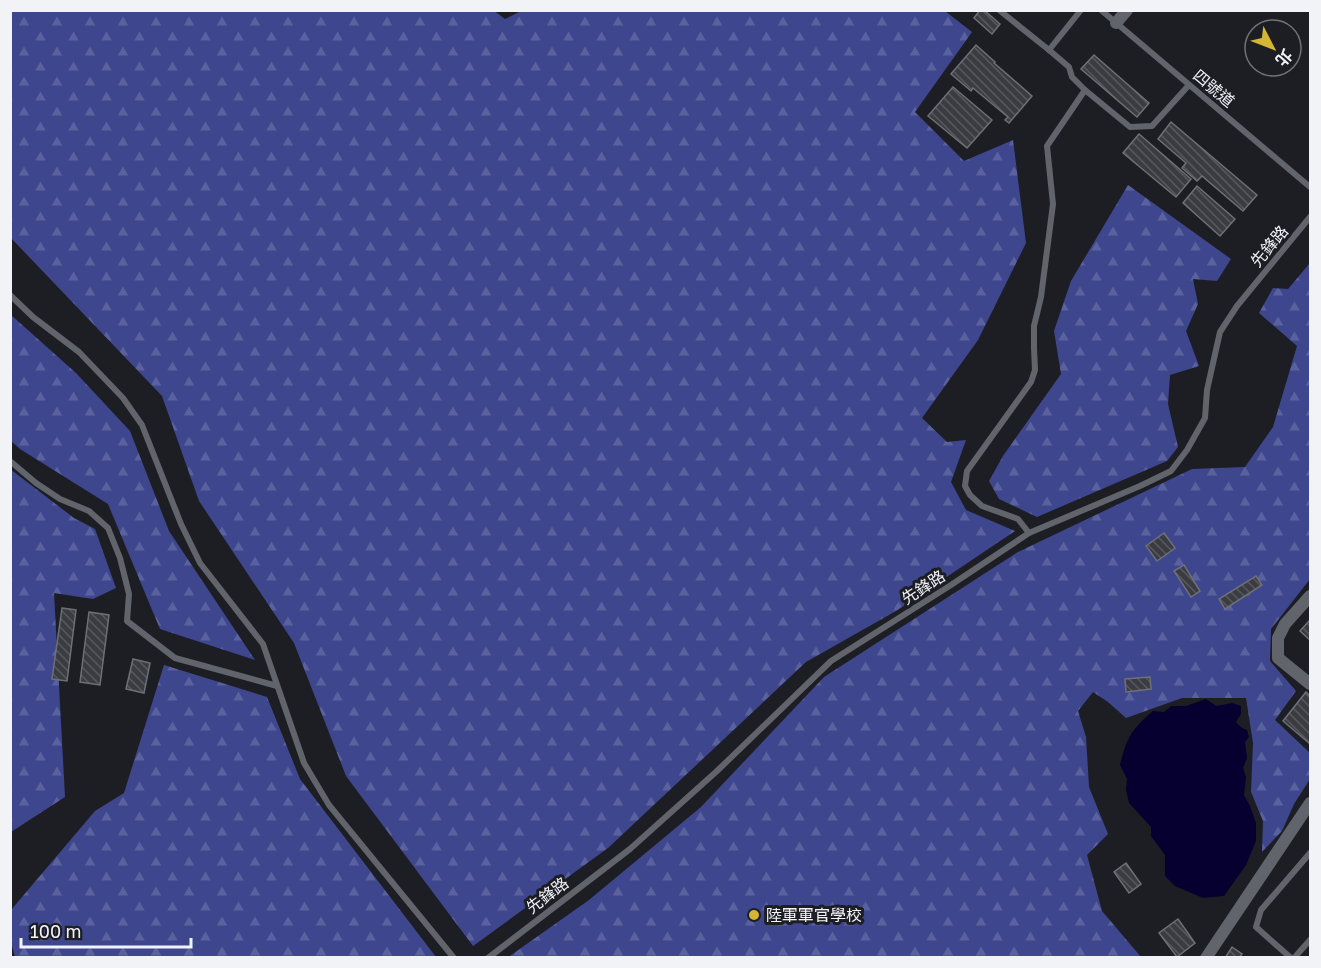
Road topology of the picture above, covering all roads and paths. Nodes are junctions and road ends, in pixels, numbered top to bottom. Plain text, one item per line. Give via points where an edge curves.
1 (999, 10) edge
2 (1081, 10) edge
3 (1101, 10) edge
4 (1126, 10) edge
5 (1116, 23) junction
6 (1048, 50) junction
7 (1189, 85) junction
8 (1085, 90) junction
9 (1311, 187) edge
10 (1311, 217) edge
11 (10, 294) edge
12 (10, 460) edge
13 (1029, 533) junction
14 (1311, 596) edge
15 (1311, 684) edge
16 (277, 686) junction
17 (1311, 804) edge
18 (1311, 853) edge
19 (1311, 940) edge
20 (454, 957) edge
21 (488, 957) edge
22 (1206, 957) edge
23 (1293, 957) edge

1 - 6 lane
2 - 6 lane
3 - 5 lane, 四號道
4 - 5 street
5 - 7 lane, 四號道
6 - 8 lane via 1069,67 1072,77
7 - 8 lane via 1152,126 1130,127
7 - 9 lane, 四號道
8 - 13 lane via 1047,146 1053,204 1034,326 1035,370 1031,382 967,471 964,486 982,506 1018,519
10 - 13 lane, 先鋒路 via 1220,332 1205,418 1171,471
11 - 16 lane via 79,352 123,398 142,425 200,563 263,644
12 - 16 lane via 36,483 89,511 108,528 129,594 127,621 175,657
13 - 21 lane, 先鋒路 via 831,661 630,849
14 - 15 street via 1285,624 1278,638 1278,658
16 - 20 lane via 304,763 329,805
17 - 22 street
18 - 23 lane via 1261,910 1256,927
19 - 23 lane

